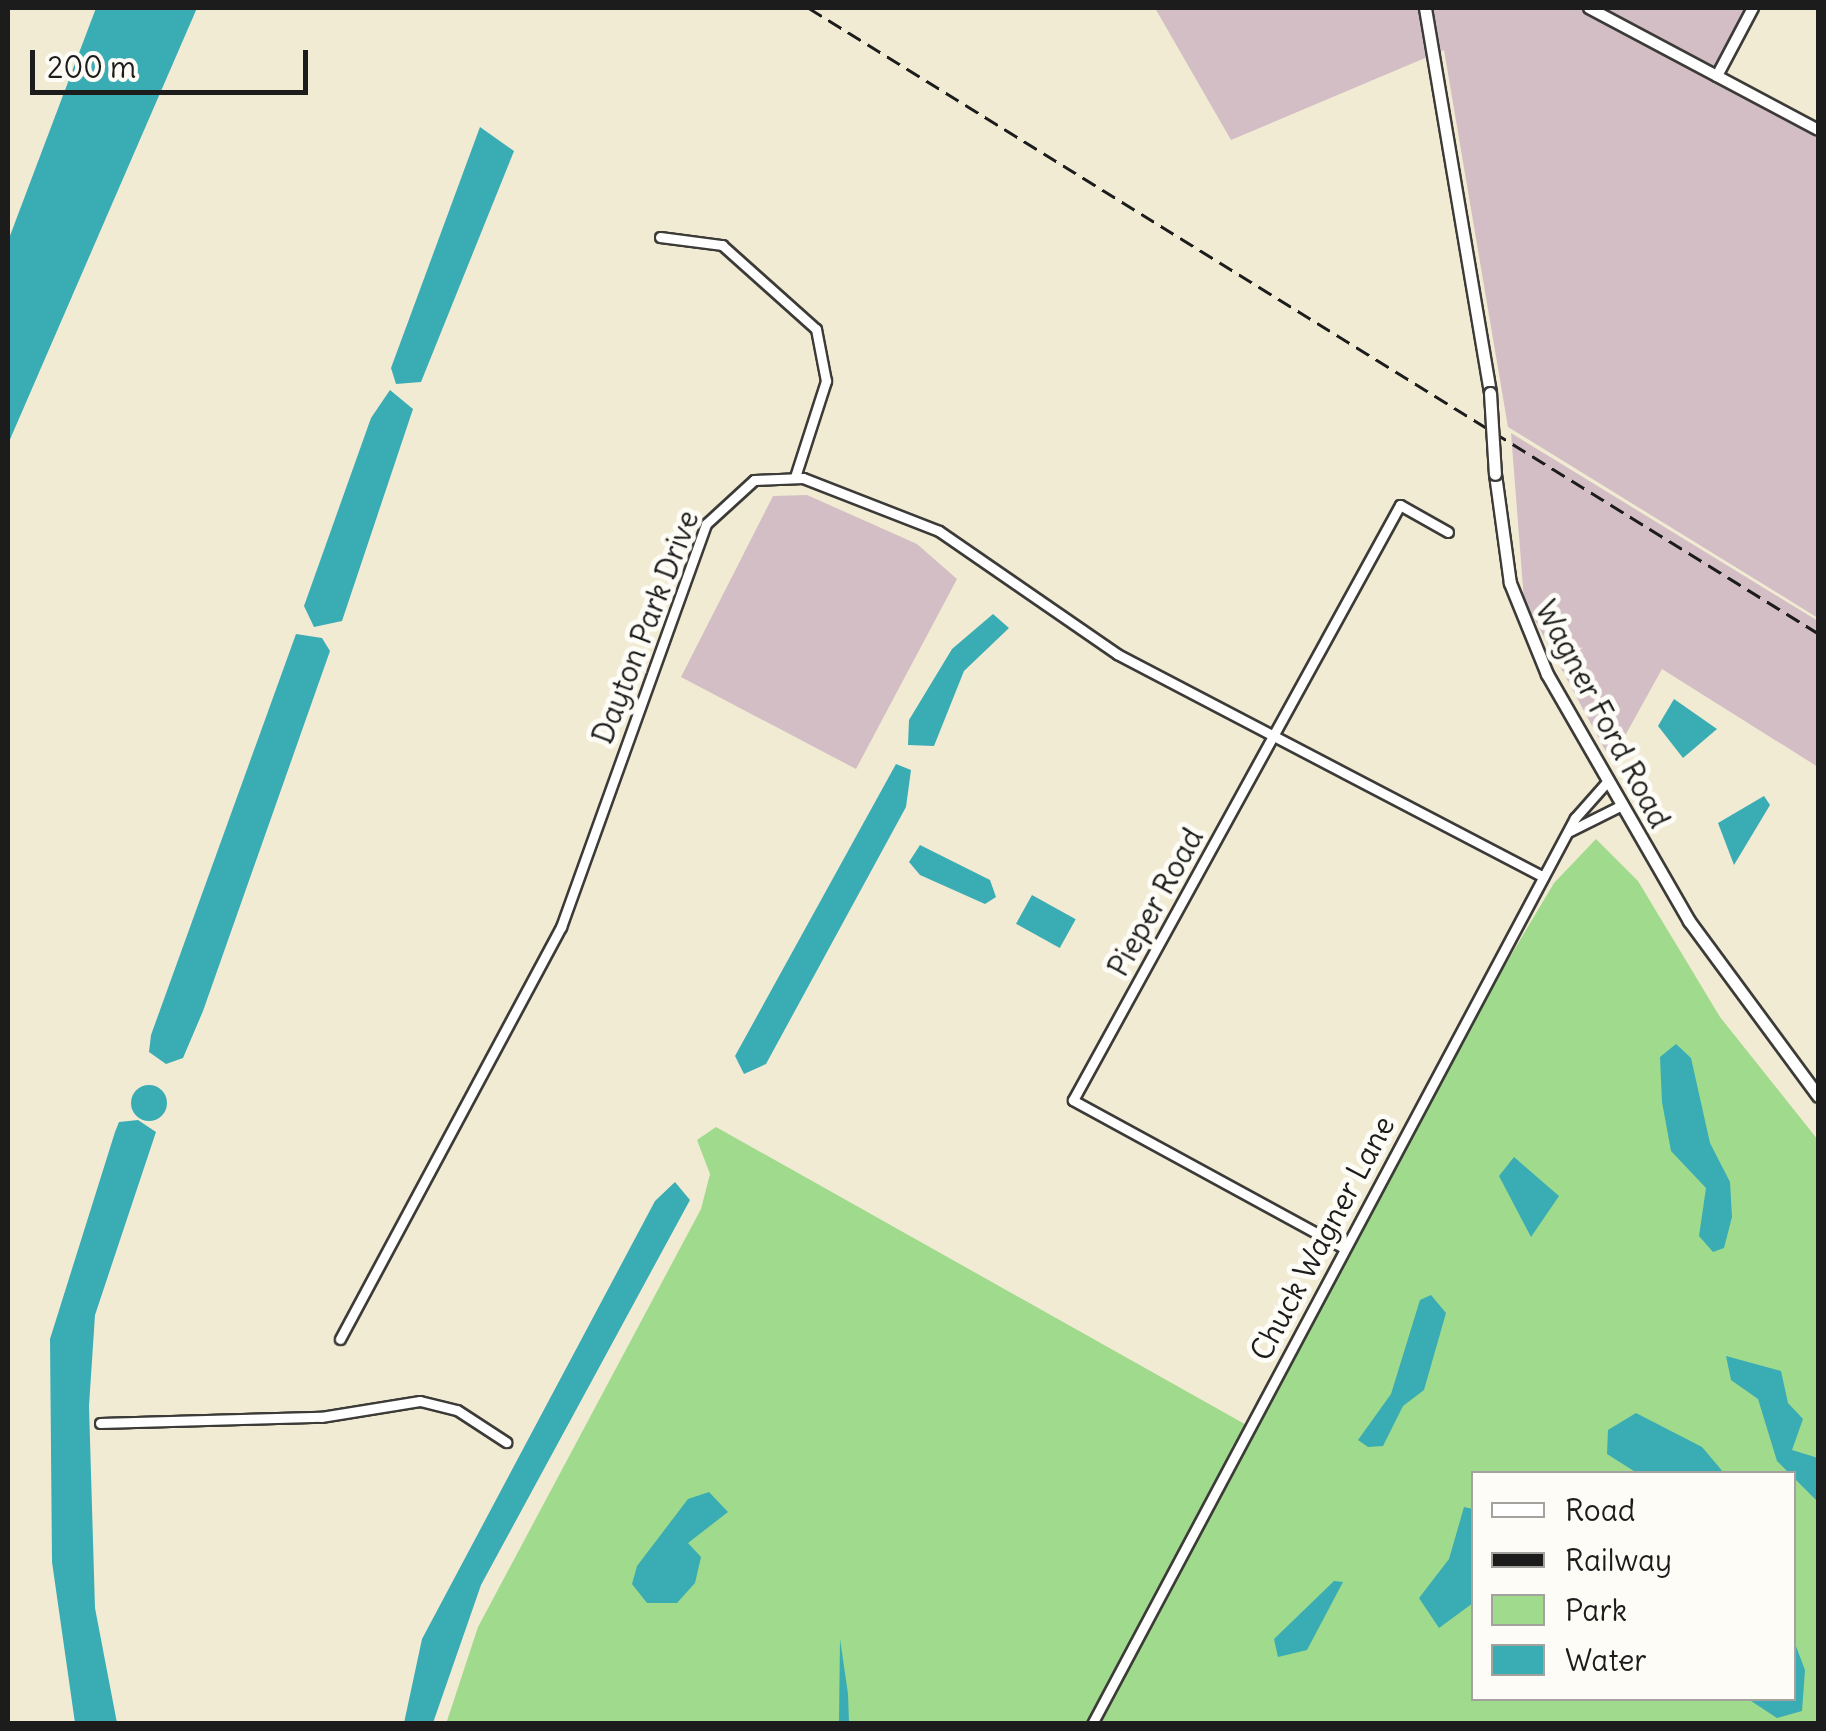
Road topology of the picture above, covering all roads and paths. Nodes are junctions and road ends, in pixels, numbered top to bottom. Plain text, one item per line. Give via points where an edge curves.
1 (1426, 8) edge
2 (1589, 8) edge
3 (1753, 8) edge
4 (1716, 76) junction
5 (1818, 130) edge
6 (660, 238) dead end
7 (795, 476) junction
8 (1448, 532) dead end
9 (1272, 738) junction
10 (1606, 783) junction
11 (1620, 806) junction
12 (1570, 831) junction
13 (1543, 878) junction
14 (1818, 1096) edge
15 (1344, 1248) junction
16 (340, 1339) dead end
17 (100, 1423) dead end
18 (506, 1442) dead end
19 (1092, 1724) edge

1 - 10 main road, Wagner Ford Road, bridge via 1519,613
2 - 4 street
3 - 4 street
4 - 5 street
6 - 7 street via 722,244 816,329 826,381
7 - 9 street via 939,530 1118,654
7 - 16 street, Dayton Park Drive via 754,480 711,515 561,927
8 - 9 street, Pieper Road via 1400,505
9 - 13 street
9 - 15 street, Pieper Road via 1074,1100
10 - 11 main road, Wagner Ford Road
10 - 12 street, Chuck Wagner Lane
11 - 12 street
11 - 14 main road, Wagner Ford Road via 1689,921
12 - 13 street, Chuck Wagner Lane
13 - 15 street, Chuck Wagner Lane
15 - 19 street, Chuck Wagner Lane
17 - 18 street via 321,1417 420,1401 456,1410

